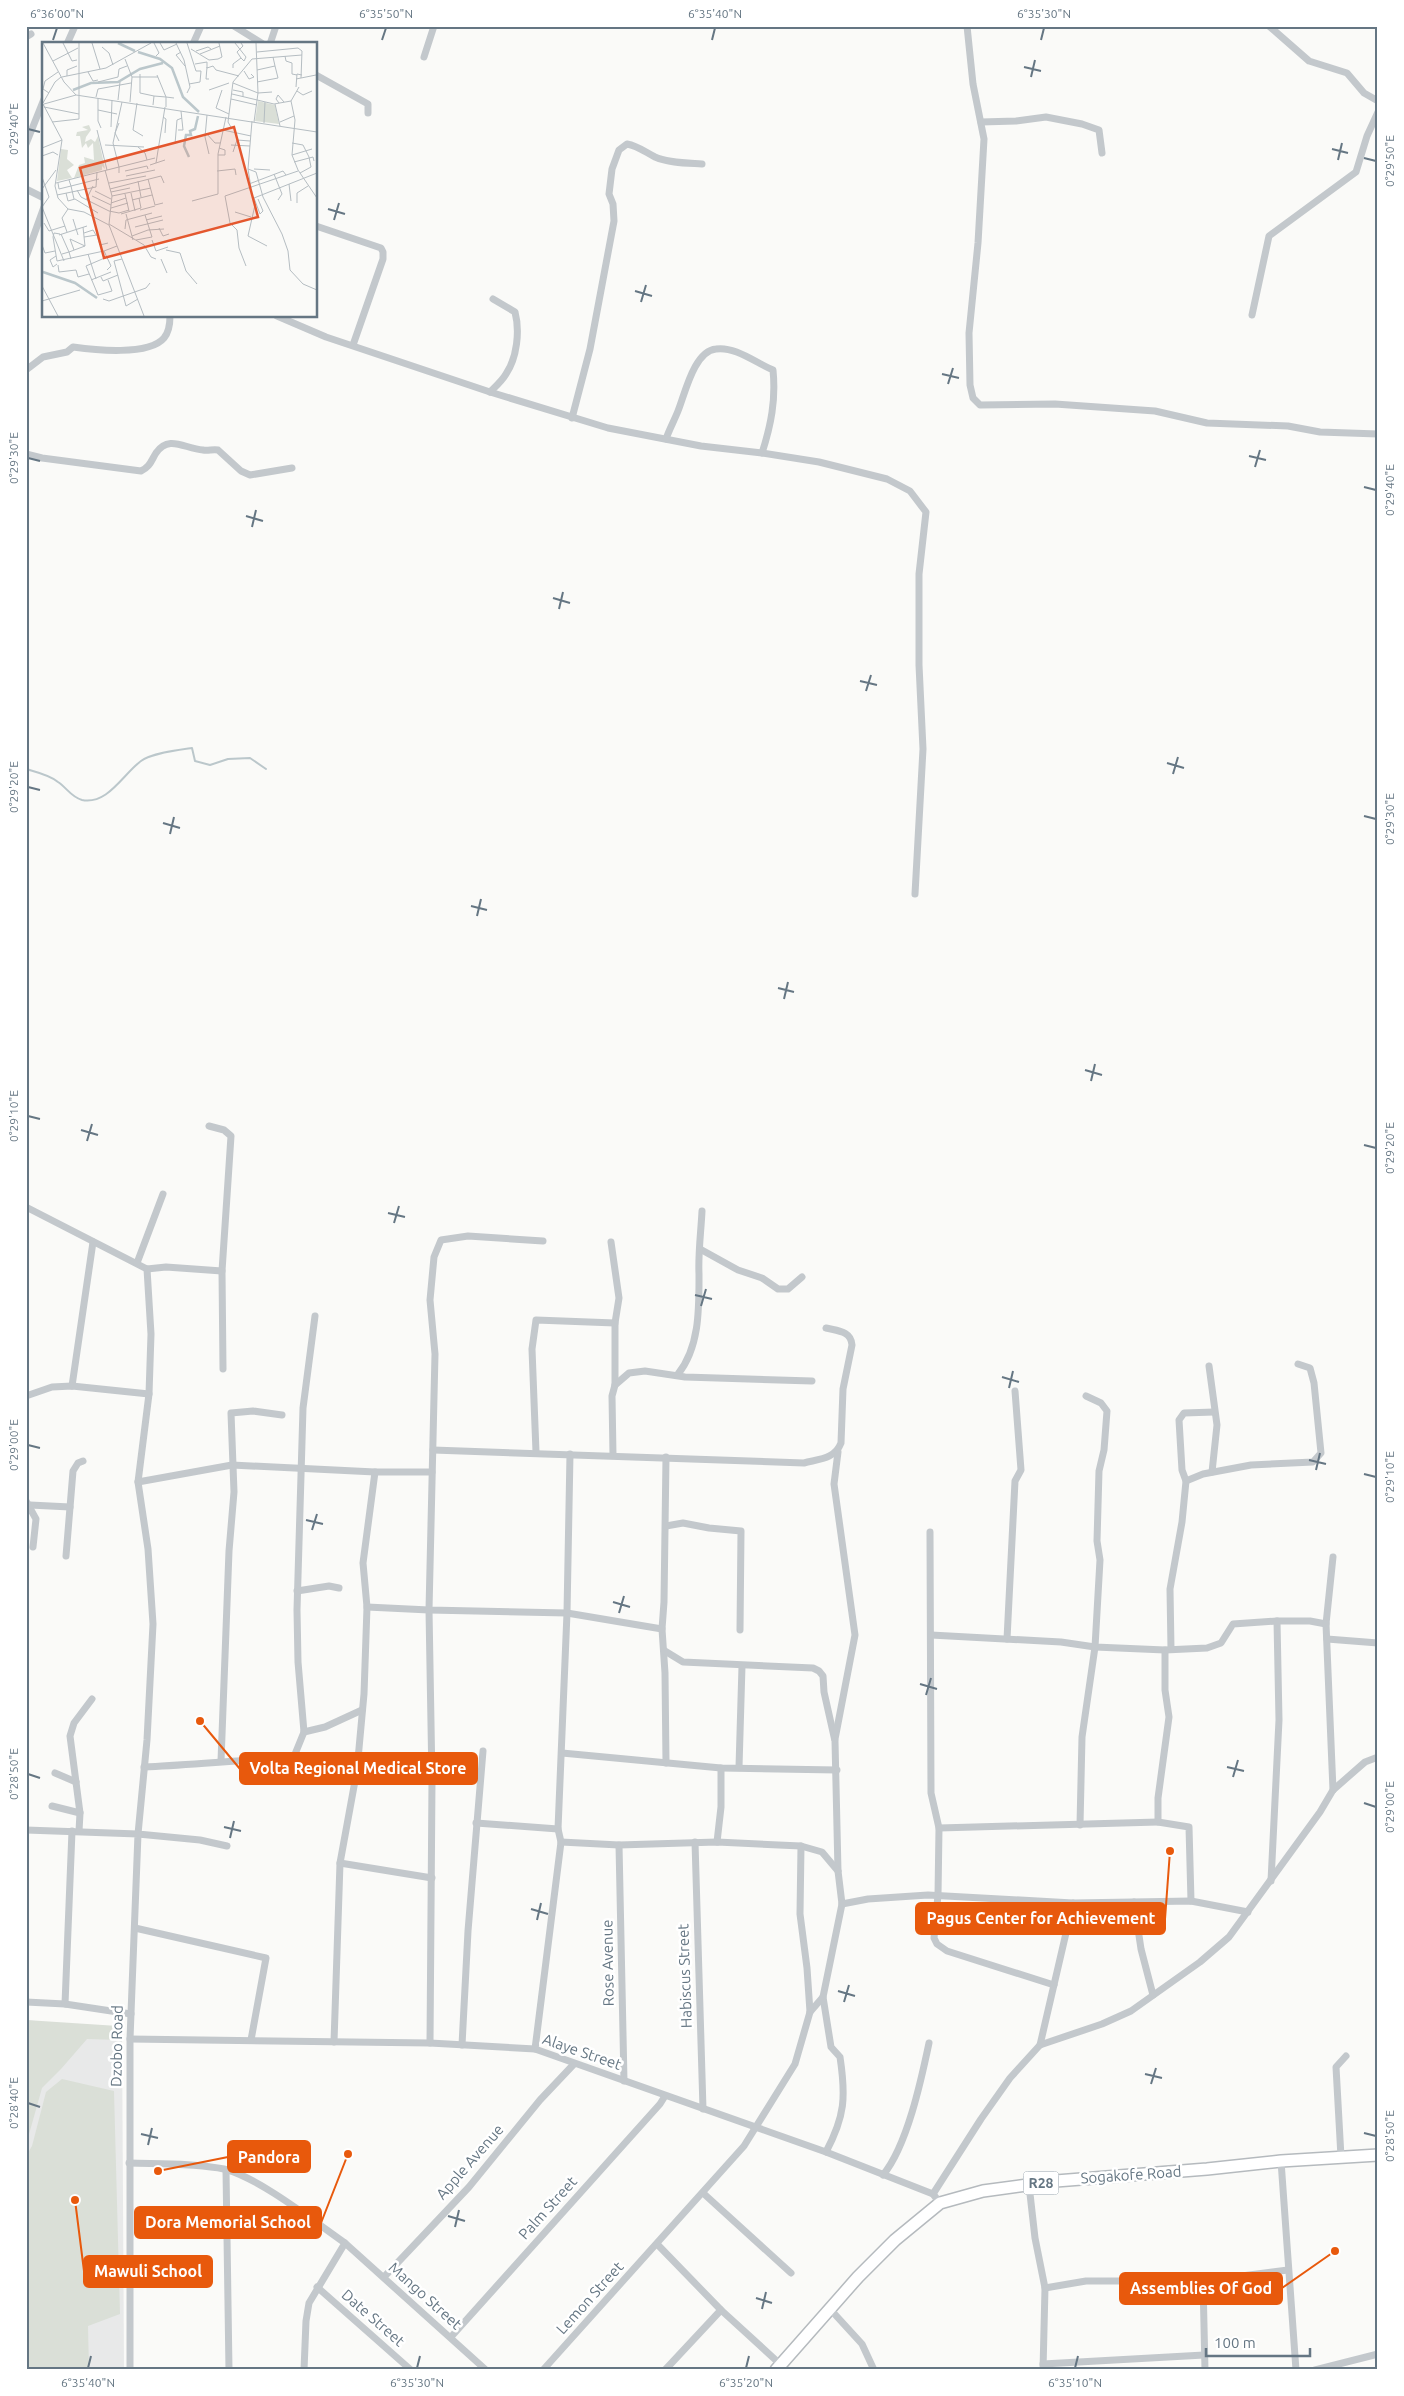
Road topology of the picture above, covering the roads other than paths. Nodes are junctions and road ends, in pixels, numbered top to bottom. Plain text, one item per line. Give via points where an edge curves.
1 (75, 26) edge
2 (201, 26) edge
3 (234, 26) edge
4 (276, 26) edge
5 (434, 26) edge
6 (967, 26) edge
7 (1269, 26) edge
8 (68, 42) edge
9 (194, 42) edge
10 (260, 42) edge
11 (271, 42) edge
12 (424, 57) dead end
13 (318, 75) edge
14 (1378, 101) edge
15 (42, 104) edge
16 (1378, 112) edge
17 (368, 113) dead end
18 (981, 122) junction
19 (26, 144) edge
20 (1102, 153) dead end
21 (702, 164) dead end
22 (26, 189) edge
23 (42, 197) edge
24 (42, 213) edge
25 (318, 227) edge
26 (26, 257) edge
27 (493, 299) dead end
28 (1252, 314) dead end
29 (170, 318) edge
30 (283, 318) edge
31 (352, 346) junction
32 (26, 370) edge
33 (490, 392) junction
34 (572, 418) junction
35 (1378, 434) edge
36 (666, 439) junction
37 (762, 453) junction
38 (26, 454) edge
39 (292, 468) dead end
40 (916, 894) dead end
41 (209, 1126) dead end
42 (163, 1194) dead end
43 (26, 1207) edge
44 (702, 1211) dead end
45 (543, 1241) dead end
46 (93, 1242) junction
47 (611, 1242) dead end
48 (700, 1249) junction
49 (137, 1263) junction
50 (147, 1269) junction
51 (222, 1271) junction
52 (802, 1277) dead end
53 (315, 1316) dead end
54 (615, 1323) junction
55 (826, 1328) dead end
56 (1298, 1364) dead end
57 (1209, 1366) dead end
58 (223, 1369) dead end
59 (678, 1374) junction
60 (812, 1381) dead end
61 (615, 1385) junction
62 (72, 1386) junction
63 (1015, 1391) dead end
64 (149, 1394) junction
65 (26, 1396) edge
66 (1086, 1396) dead end
67 (1214, 1412) junction
68 (282, 1415) dead end
69 (433, 1450) junction
70 (536, 1452) junction
71 (838, 1452) junction
72 (570, 1454) junction
73 (613, 1455) junction
74 (666, 1457) junction
75 (83, 1461) dead end
76 (232, 1465) junction
77 (302, 1469) junction
78 (374, 1472) junction
79 (432, 1472) junction
80 (1212, 1472) junction
81 (138, 1482) junction
82 (1186, 1482) junction
83 (28, 1503) edge
84 (70, 1507) junction
85 (666, 1526) junction
86 (930, 1532) dead end
87 (33, 1547) dead end
88 (66, 1556) dead end
89 (1333, 1557) dead end
90 (339, 1588) dead end
91 (297, 1591) junction
92 (366, 1606) junction
93 (429, 1610) junction
94 (567, 1613) junction
95 (1277, 1621) junction
96 (1326, 1624) junction
97 (662, 1629) junction
98 (740, 1630) dead end
99 (931, 1634) junction
100 (1007, 1639) junction
101 (1327, 1639) junction
102 (1378, 1643) edge
103 (1095, 1647) junction
104 (1168, 1649) junction
105 (665, 1652) junction
106 (742, 1666) junction
107 (92, 1699) dead end
108 (362, 1710) junction
109 (304, 1732) junction
110 (835, 1742) junction
111 (483, 1751) dead end
112 (562, 1754) junction
113 (358, 1757) junction
114 (1378, 1757) edge
115 (293, 1759) junction
116 (221, 1761) junction
117 (666, 1763) junction
118 (144, 1767) junction
119 (721, 1768) junction
120 (739, 1768) junction
121 (357, 1770) junction
122 (836, 1770) junction
123 (55, 1773) dead end
124 (432, 1780) junction
125 (76, 1782) junction
126 (1333, 1790) junction
127 (52, 1806) dead end
128 (80, 1813) junction
129 (1158, 1822) junction
130 (476, 1823) junction
131 (1080, 1825) junction
132 (939, 1828) junction
133 (558, 1829) junction
134 (26, 1830) edge
135 (76, 1831) junction
136 (138, 1834) junction
137 (561, 1842) junction
138 (695, 1842) junction
139 (717, 1842) junction
140 (619, 1845) junction
141 (226, 1846) dead end
142 (801, 1846) junction
143 (340, 1863) junction
144 (838, 1871) junction
145 (432, 1878) junction
146 (1271, 1881) junction
147 (938, 1895) junction
148 (1191, 1901) junction
149 (1134, 1902) junction
150 (1073, 1903) junction
151 (842, 1904) junction
152 (1248, 1912) junction
153 (135, 1928) junction
154 (1054, 1985) junction
155 (1153, 1995) junction
156 (823, 1997) junction
157 (26, 2002) edge
158 (65, 2004) junction
159 (810, 2012) junction
160 (131, 2014) junction
161 (130, 2039) junction
162 (251, 2040) junction
163 (334, 2042) junction
164 (430, 2043) junction
165 (929, 2043) dead end
166 (462, 2045) junction
167 (1040, 2045) junction
168 (536, 2050) junction
169 (1346, 2056) dead end
170 (574, 2064) junction
171 (624, 2081) junction
172 (664, 2096) junction
173 (703, 2109) junction
174 (757, 2128) junction
175 (826, 2152) junction
176 (1378, 2155) edge
177 (1341, 2157) junction
178 (1281, 2161) junction
179 (129, 2163) junction
180 (226, 2170) junction
181 (883, 2175) junction
182 (1028, 2185) junction
183 (703, 2193) junction
184 (937, 2198) junction
185 (345, 2243) junction
186 (657, 2244) junction
187 (1288, 2270) junction
188 (791, 2273) dead end
189 (384, 2276) junction
190 (1203, 2281) junction
191 (317, 2287) junction
192 (1045, 2288) junction
193 (830, 2309) junction
194 (721, 2310) junction
195 (451, 2337) junction
196 (1378, 2354) edge
197 (1204, 2355) junction
198 (778, 2367) edge
199 (1043, 2367) edge
200 (130, 2370) edge
201 (229, 2370) edge
202 (304, 2370) edge
203 (411, 2370) edge
204 (486, 2370) edge
205 (543, 2370) edge
206 (664, 2370) edge
207 (874, 2370) edge
208 (1204, 2370) edge
209 (1296, 2370) edge
210 (1314, 2370) edge

1 - 8 street
2 - 9 street
3 - 10 street
4 - 11 street
5 - 12 street
6 - 18 street
7 - 14 street via 1309,60 1347,73 1364,93
13 - 17 street via 368,104
15 - 19 street
16 - 28 street via 1356,172 1269,236
18 - 20 street via 1046,117 1082,124 1099,130
18 - 35 street via 984,139 969,333 970,385 973,398 980,405 1055,404 1155,411 1207,424 1288,426 1320,432
21 - 34 street via 656,157 627,144 618,150 609,194 614,221 590,349
22 - 23 street
24 - 26 street
25 - 31 street via 381,248 383,252
27 - 33 street via 515,312 518,322 513,359 506,374
29 - 32 street via 160,342 117,352 74,347 67,352 43,357
30 - 31 street
31 - 33 street
33 - 34 street
34 - 36 street
36 - 37 street
36 - 37 street via 687,382 706,352 716,348 734,350 773,370 772,423
37 - 40 street via 820,462 887,479 910,491 926,512 919,574 923,749
38 - 39 street via 141,471 150,465 163,445 176,443 218,450 250,475
41 - 51 street via 224,1130 231,1136
42 - 49 street
43 - 46 street
44 - 48 street
45 - 69 street via 468,1236 441,1240 434,1257 430,1300 435,1354
46 - 49 street
46 - 62 street
47 - 54 street via 619,1298
48 - 52 street via 778,1289 788,1289
48 - 59 street via 698,1324 686,1364
49 - 50 street
50 - 51 street
50 - 64 street, Dzobo Road via 151,1334
51 - 58 street
53 - 77 street via 303,1408
54 - 61 street
54 - 70 street via 536,1320 532,1350
55 - 71 street via 847,1333 851,1338 843,1388 842,1443
56 - 80 street via 1310,1368 1314,1383 1320,1453 1314,1462 1251,1465
57 - 67 street
59 - 60 street via 685,1377
59 - 61 street via 629,1373
61 - 73 street via 612,1396
62 - 64 street
62 - 65 street via 52,1387
63 - 100 street via 1021,1470 1015,1481
64 - 81 street, Dzobo Road
66 - 103 street via 1101,1403 1107,1411 1099,1471 1097,1541 1100,1560
67 - 80 street
67 - 82 street via 1184,1413 1179,1420 1182,1470
68 - 76 street via 230,1413
69 - 70 street
69 - 79 street
70 - 72 street
71 - 74 street via 804,1463
71 - 110 street via 834,1484 855,1635
72 - 73 street
72 - 94 street
73 - 74 street
74 - 85 street
75 - 84 street via 74,1468
76 - 77 street
76 - 81 street
76 - 116 street
77 - 78 street
77 - 91 street
78 - 79 street
78 - 92 street via 363,1563
79 - 93 street
80 - 82 street
81 - 118 street, Dzobo Road via 148,1549 153,1624
82 - 104 street via 1170,1589
83 - 84 street
83 - 87 street via 36,1519
84 - 88 street
85 - 97 street
85 - 98 street via 683,1522 741,1531
86 - 99 street
89 - 96 street
90 - 91 street via 329,1586
91 - 109 street via 298,1662
92 - 93 street
92 - 108 street
93 - 94 street
93 - 124 street
94 - 97 street
94 - 112 street
95 - 96 street
95 - 104 street via 1233,1624 1221,1643 1206,1648
95 - 146 street via 1279,1720
96 - 101 street
97 - 105 street
99 - 100 street
99 - 132 street via 931,1793
100 - 103 street
101 - 102 street
101 - 126 street
103 - 104 street
103 - 131 street via 1082,1737
104 - 129 street via 1166,1690 1169,1718 1158,1798
105 - 106 street via 683,1662
105 - 117 street
106 - 110 street via 797,1667 819,1671 823,1676
106 - 120 street
107 - 125 street via 74,1723 70,1736
108 - 109 street
108 - 113 street
109 - 115 street
110 - 122 street
111 - 130 street
112 - 117 street
112 - 133 street
113 - 115 street via 331,1763
113 - 121 street
114 - 126 street via 1365,1762
115 - 116 street
116 - 118 street
117 - 119 street
118 - 136 street, Dzobo Road
119 - 120 street
119 - 139 street
120 - 122 street
121 - 124 street
121 - 143 street
122 - 144 street
123 - 125 street
124 - 145 street
125 - 128 street
126 - 146 street
127 - 128 street
128 - 135 street
129 - 131 street
129 - 148 street via 1189,1827
130 - 133 street
130 - 166 street
131 - 132 street
132 - 147 street
133 - 137 street
134 - 135 street
135 - 136 street
135 - 158 street
136 - 141 street
136 - 153 street, Dzobo Road
137 - 140 street
137 - 168 street
138 - 139 street
138 - 140 street
138 - 173 street, Habiscus Street
139 - 142 street
140 - 171 street, Rose Avenue
142 - 144 street via 822,1852
142 - 159 street via 800,1914
143 - 145 street
143 - 163 street
144 - 151 street
145 - 164 street
146 - 152 street
147 - 150 street
147 - 151 street via 868,1899
147 - 154 street via 934,1938 937,1944 947,1951
148 - 149 street
148 - 152 street
149 - 150 street
149 - 155 street via 1141,1949
150 - 154 street
151 - 156 street
152 - 155 street via 1229,1938
153 - 160 street, Dzobo Road
153 - 162 street via 266,1958
154 - 167 street
155 - 167 street via 1131,2011 1102,2024
156 - 159 street
156 - 175 street via 829,2040 840,2057 844,2108 839,2127
157 - 158 street
158 - 160 street
159 - 174 street, Lemon Street via 795,2064
160 - 161 street, Dzobo Road
161 - 162 street, Alaye Street
161 - 179 street, Dzobo Road
162 - 163 street, Alaye Street
163 - 164 street, Alaye Street
164 - 166 street, Alaye Street
165 - 181 street via 899,2152
166 - 168 street, Alaye Street
167 - 184 street via 990,2105
168 - 170 street, Alaye Street
169 - 177 street via 1336,2067
170 - 171 street, Alaye Street
170 - 189 street, Apple Avenue via 469,2186
171 - 172 street, Alaye Street
172 - 173 street, Alaye Street
172 - 195 street, Palm Street
173 - 174 street, Alaye Street
174 - 175 street, Alaye Street
174 - 183 street, Lemon Street
175 - 181 street, Alaye Street
176 - 177 main road, Sogakofe Road / R28
177 - 178 main road, Sogakofe Road / R28
178 - 182 main road, Sogakofe Road / R28
178 - 187 street
179 - 180 street, Mango Street
179 - 200 street, Dzobo Road
180 - 185 street, Mango Street via 257,2184
180 - 201 street
181 - 184 street, Alaye Street
182 - 184 main road, Sogakofe Road / R28
182 - 192 street
183 - 186 street, Lemon Street
183 - 188 street
184 - 193 main road, Sogakofe Road / R28
185 - 189 street, Mango Street
185 - 191 street
186 - 194 street
186 - 205 street, Lemon Street
187 - 190 street
187 - 209 street
189 - 195 street, Mango Street
190 - 192 street via 1094,2280
190 - 197 street
191 - 202 street via 309,2303 306,2321
191 - 203 street, Date Street
192 - 199 street
193 - 198 main road, Sogakofe Road / R28
193 - 207 street via 862,2344
194 - 198 street
194 - 206 street
195 - 204 street, Mango Street
196 - 210 street
197 - 199 street
197 - 208 street

